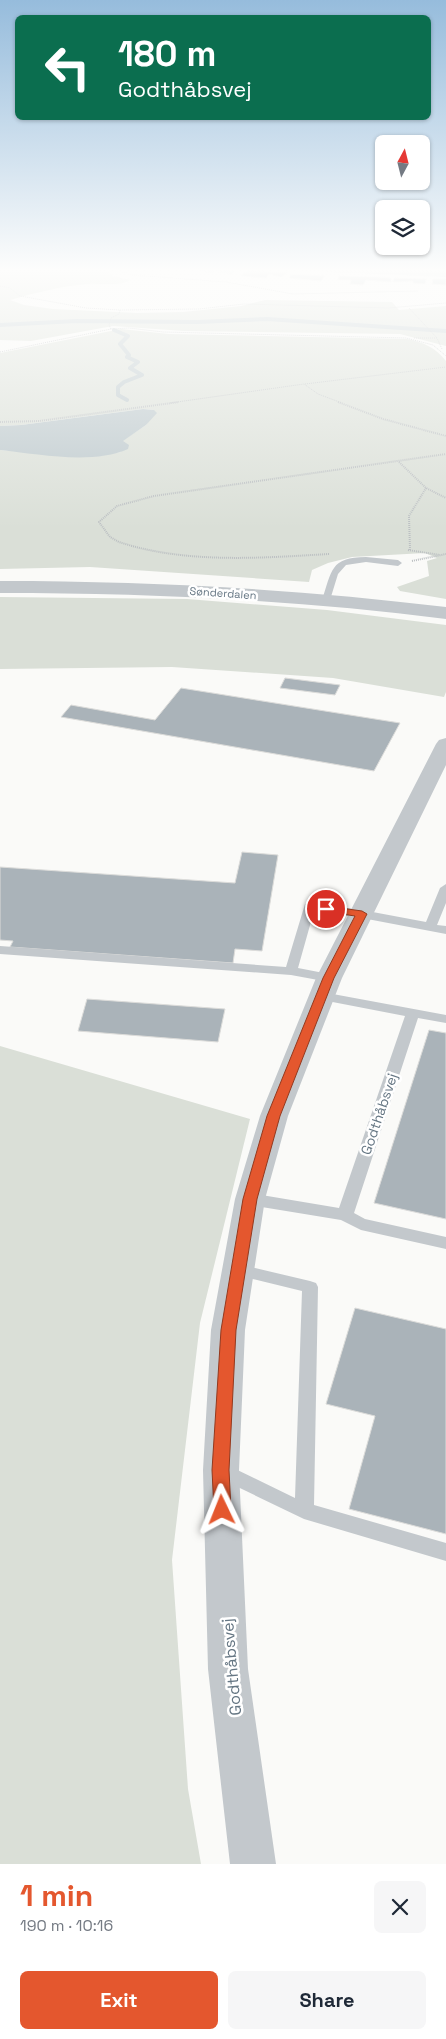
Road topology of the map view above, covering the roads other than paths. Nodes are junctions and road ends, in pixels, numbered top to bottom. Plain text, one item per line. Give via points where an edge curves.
1 (398, 563) road end
2 (0, 587) edge
3 (326, 600) junction
4 (446, 613) edge
5 (446, 744) edge
6 (446, 888) edge
7 (362, 914) junction
8 (430, 928) junction
9 (446, 930) edge
10 (0, 950) edge
11 (291, 971) junction
12 (325, 987) junction
13 (413, 1013) junction
14 (446, 1019) edge
15 (250, 1199) junction
16 (344, 1215) junction
17 (446, 1242) edge
18 (238, 1270) junction
19 (221, 1470) junction
20 (304, 1511) junction
21 (446, 1552) edge
22 (253, 1864) edge

1 - 3 lane via 343,562 337,567
2 - 3 street, Sønderdalen via 182,590
3 - 4 street, Sønderdalen
5 - 7 street, Godthåbsvej
6 - 8 lane
7 - 8 lane
7 - 11 lane via 309,907
7 - 12 street, Godthåbsvej
8 - 9 lane
10 - 11 lane
11 - 12 lane
12 - 13 lane
12 - 15 street, Godthåbsvej via 274,1116
13 - 14 lane
13 - 16 lane, Godthåbsvej
15 - 16 lane
15 - 18 street, Godthåbsvej
16 - 17 lane via 361,1224
18 - 19 street, Godthåbsvej via 228,1330
18 - 20 lane via 310,1286
19 - 20 lane
19 - 22 street, Godthåbsvej via 228,1669
20 - 21 lane

